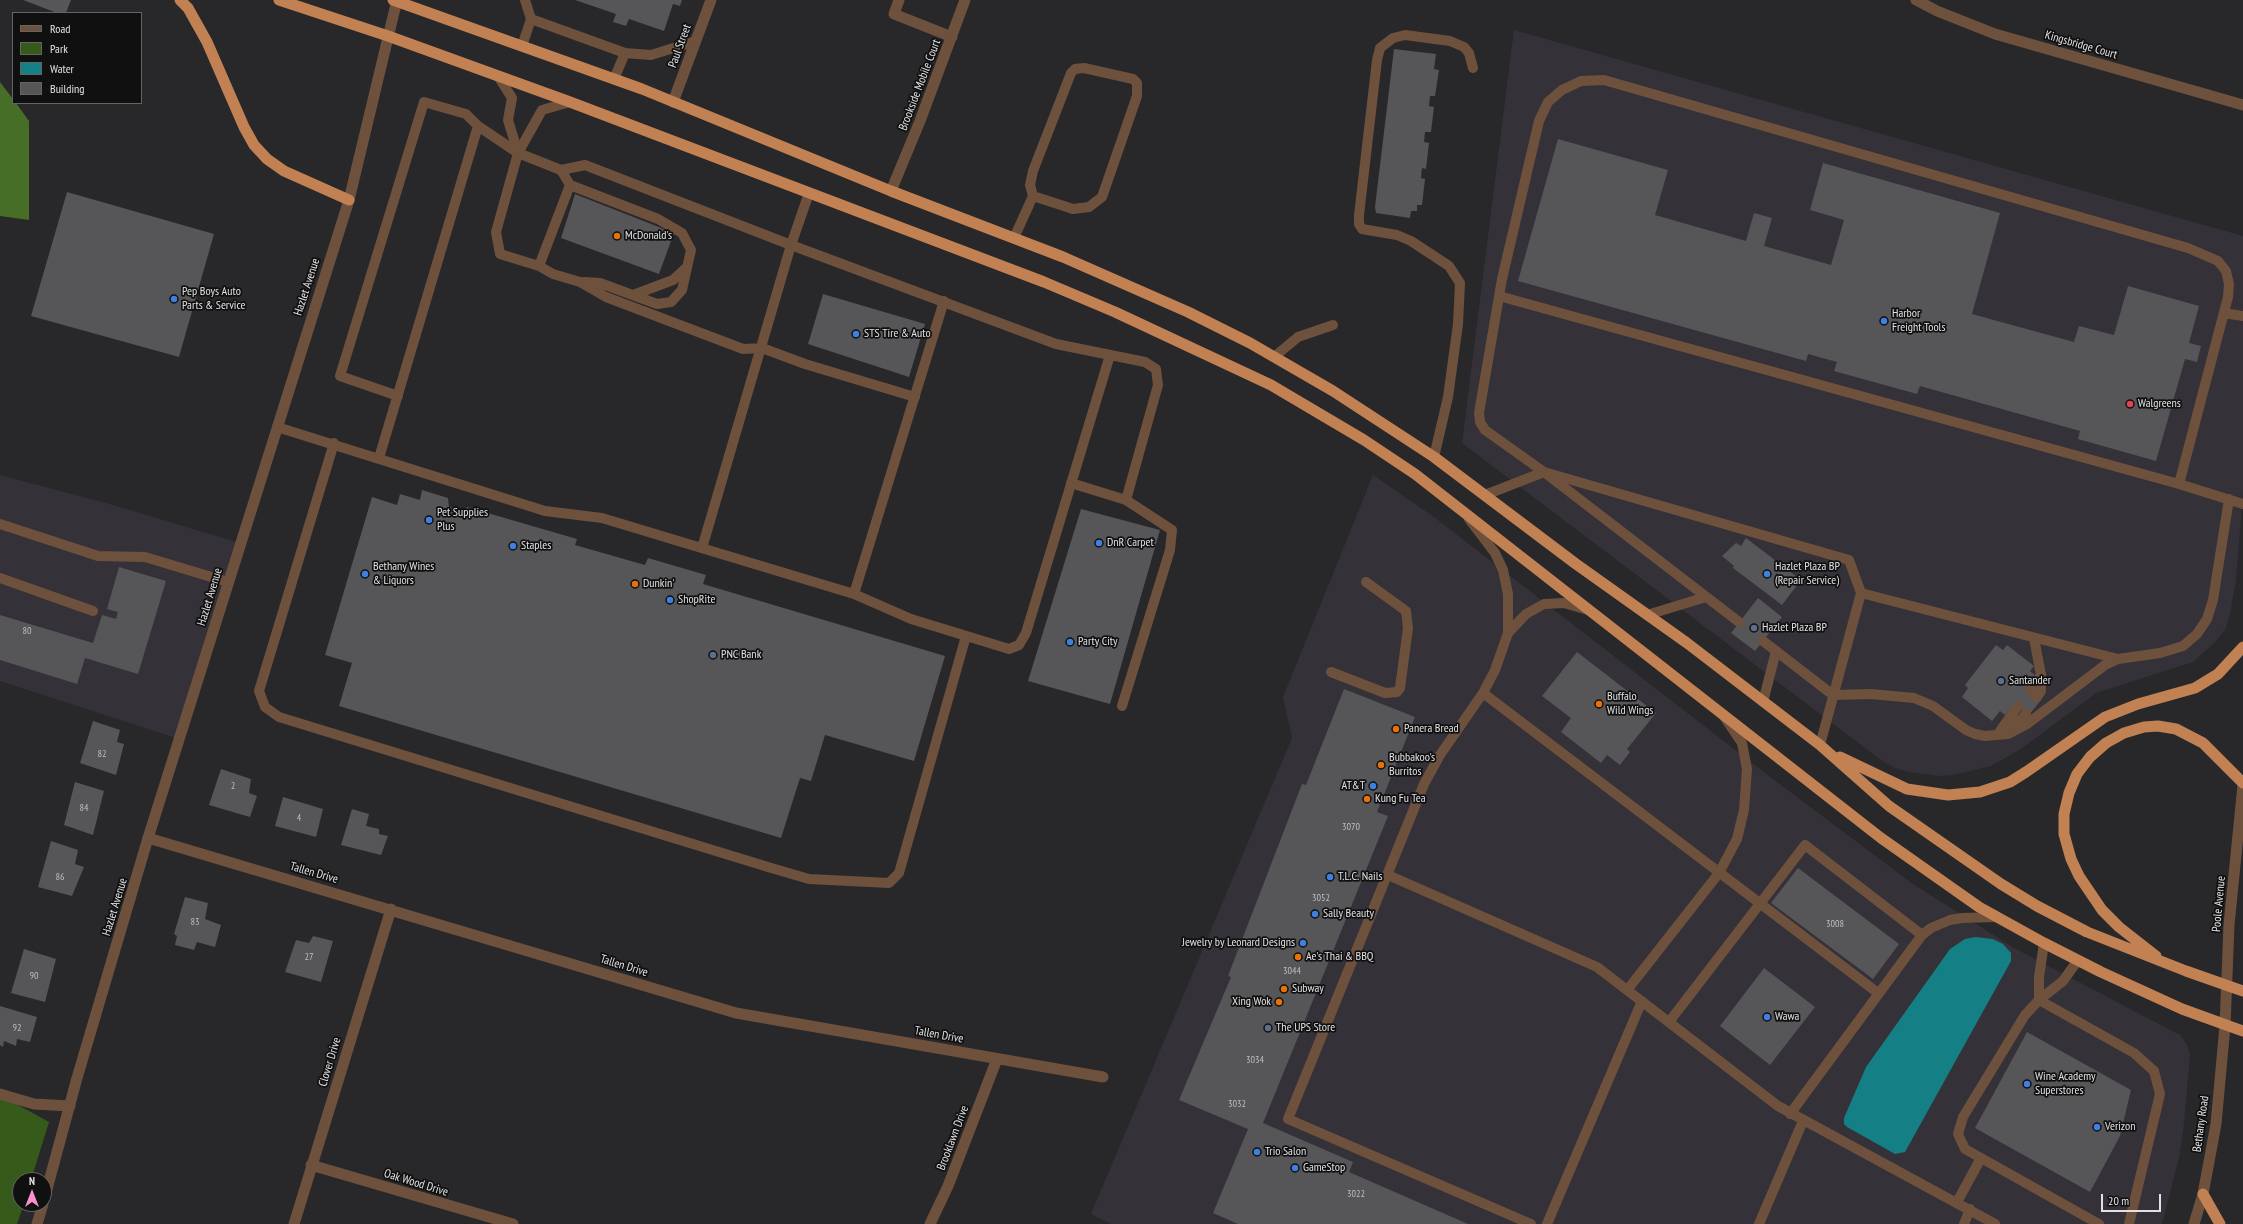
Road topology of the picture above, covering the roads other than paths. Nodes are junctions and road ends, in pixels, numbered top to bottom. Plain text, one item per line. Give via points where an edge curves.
1 (180, 0) edge
2 (279, 0) edge
3 (395, 0) edge
4 (525, 0) edge
5 (711, 0) edge
6 (899, 0) edge
7 (965, 0) edge
8 (1916, 0) edge
9 (531, 19) junction
10 (388, 36) junction
11 (952, 37) junction
12 (696, 41) junction
13 (522, 46) junction
14 (625, 53) junction
15 (1472, 68) dead end
16 (498, 76) junction
17 (614, 79) junction
18 (570, 102) junction
19 (673, 102) junction
20 (2243, 104) edge
21 (478, 126) junction
22 (518, 153) junction
23 (561, 170) junction
24 (570, 185) junction
25 (891, 191) junction
26 (809, 193) junction
27 (1033, 196) junction
28 (349, 200) junction
29 (1014, 238) junction
30 (791, 245) junction
31 (539, 266) junction
32 (686, 268) junction
33 (580, 282) junction
34 (633, 295) junction
35 (1500, 296) junction
36 (944, 301) junction
37 (2224, 313) junction
38 (2243, 316) edge
39 (1333, 325) dead end
40 (762, 348) junction
41 (1110, 355) junction
42 (1274, 357) junction
43 (398, 396) junction
44 (915, 397) junction
45 (277, 427) junction
46 (334, 443) junction
47 (1434, 457) junction
48 (379, 458) junction
49 (1544, 472) junction
50 (1071, 483) junction
51 (2179, 484) junction
52 (1485, 495) junction
53 (2229, 499) junction
54 (1126, 500) junction
55 (2243, 504) edge
56 (1463, 512) junction
57 (0, 524) edge
58 (702, 548) junction
59 (0, 578) edge
60 (228, 582) junction
61 (1366, 582) dead end
62 (1861, 593) junction
63 (854, 594) junction
64 (1706, 597) junction
65 (94, 611) dead end
66 (1591, 611) junction
67 (1647, 615) junction
68 (1739, 622) dead end
69 (1508, 633) junction
70 (966, 636) junction
71 (2034, 638) junction
72 (1763, 641) dead end
73 (2243, 647) edge
74 (1776, 651) junction
75 (2118, 659) junction
76 (1331, 672) dead end
77 (1483, 693) junction
78 (2034, 694) dead end
79 (1833, 695) junction
80 (1763, 702) junction
81 (1122, 706) dead end
82 (2022, 709) dead end
83 (1720, 712) junction
84 (1996, 733) junction
85 (1822, 747) junction
86 (2243, 784) edge
87 (2242, 796) edge
88 (148, 838) junction
89 (1720, 873) junction
90 (1388, 875) junction
91 (1760, 904) junction
92 (391, 909) junction
93 (1997, 917) junction
94 (1922, 934) junction
95 (2044, 944) junction
96 (2078, 960) junction
97 (2166, 964) junction
98 (2227, 985) junction
99 (1628, 989) junction
100 (2243, 991) edge
101 (1878, 993) junction
102 (2039, 1000) junction
103 (1642, 1001) junction
104 (1669, 1022) junction
105 (2225, 1026) junction
106 (2243, 1031) edge
107 (997, 1059) junction
108 (1103, 1077) dead end
109 (0, 1094) edge
110 (70, 1106) junction
111 (1790, 1114) junction
112 (1803, 1121) junction
113 (1981, 1158) junction
114 (311, 1166) junction
115 (52, 1172) edge
116 (2203, 1194) junction
117 (1957, 1202) junction
118 (1970, 1209) junction
119 (41, 1212) edge
120 (37, 1224) edge
121 (294, 1224) edge
122 (513, 1224) edge
123 (930, 1224) edge
124 (1530, 1224) edge
125 (1547, 1224) edge
126 (1759, 1224) edge
127 (1964, 1224) edge
128 (1995, 1224) edge
129 (2099, 1224) edge
130 (2129, 1224) edge
131 (2194, 1224) edge
132 (2220, 1224) edge

1 - 28 highway via 188,8 207,42 254,145 267,160 284,171
2 - 10 highway
3 - 10 street, Hazlet Avenue
3 - 13 highway
4 - 9 lane
5 - 12 street, Paul Street
6 - 11 street, Brookside Mobile Court via 894,14
7 - 11 street
8 - 20 street, Kingsbridge Court via 1954,19 1995,34
9 - 13 lane
9 - 14 lane
10 - 16 highway
10 - 28 street, Hazlet Avenue
11 - 25 street, Brookside Mobile Court
12 - 14 lane via 651,55
12 - 19 street, Paul Street
13 - 17 highway
14 - 17 lane
15 - 47 lane via 1469,53 1464,47 1450,41 1405,35 1393,38 1380,48 1359,215 1362,229 1397,235 1411,241 1449,266 1460,283 1458,324 1449,390
16 - 18 highway
16 - 22 lane via 512,98 508,120
17 - 19 highway
18 - 22 lane via 542,110
18 - 26 highway
19 - 25 highway
21 - 22 lane
21 - 43 lane
21 - 43 lane via 466,114 424,102 340,376
22 - 23 lane
22 - 31 lane via 496,232 500,254
23 - 24 lane
23 - 30 lane via 585,165
24 - 31 lane
24 - 32 lane via 658,219 682,233 691,250
25 - 29 highway
26 - 30 lane
26 - 56 highway via 1101,306 1271,385 1364,440
27 - 27 lane via 1073,209 1089,207 1102,197 1136,96 1137,83 1133,79 1084,68 1071,73 1033,171 1030,185
27 - 29 lane
28 - 45 street, Hazlet Avenue
29 - 42 highway via 1188,312
30 - 36 lane
30 - 40 lane
31 - 33 lane via 553,274
32 - 34 lane via 673,280
32 - 34 lane via 682,290 671,302 657,304
33 - 34 lane via 600,283
33 - 40 lane via 606,297 743,349
35 - 37 lane via 1539,121 1548,102 1562,90 1581,81 1604,80 2206,254 2218,261 2226,271 2229,284
35 - 49 lane via 1479,413 1480,422 1486,430
35 - 51 lane
36 - 41 lane via 1056,344
36 - 44 lane
37 - 38 lane
37 - 51 lane
39 - 42 lane via 1298,337
40 - 44 lane via 805,364
40 - 58 lane
41 - 50 lane
41 - 54 lane via 1145,362 1156,369 1158,385
42 - 47 highway via 1333,391
43 - 48 lane
44 - 63 lane
45 - 46 lane
45 - 60 street, Hazlet Avenue
46 - 48 lane
46 - 70 lane via 258,691 265,707 279,717 768,867 809,879 888,883 900,873
47 - 52 highway
48 - 58 lane via 545,510 602,518
49 - 52 lane
49 - 62 lane via 1849,560
49 - 64 lane
50 - 54 lane
50 - 70 lane via 1026,633 1019,645 1009,649
51 - 53 lane
52 - 67 highway
53 - 55 lane
53 - 75 lane via 2213,600 2207,619 2197,634 2183,646 2160,653
54 - 81 lane via 1172,530 1170,550
56 - 66 highway
56 - 69 lane via 1495,553 1502,570 1508,594
57 - 60 lane via 98,556 145,557
58 - 63 lane
59 - 65 lane
60 - 88 street, Hazlet Avenue
61 - 76 lane via 1406,611 1408,628 1400,688 1397,692 1385,693
62 - 71 lane
62 - 79 lane
63 - 70 lane via 911,619
64 - 67 lane
64 - 68 lane
66 - 69 lane via 1564,603 1544,604 1526,614
66 - 83 highway
67 - 80 highway
69 - 77 lane via 1495,670
71 - 75 lane
71 - 78 lane via 2041,675
72 - 74 lane
73 - 85 highway via 2218,674 2195,688 2138,704 2105,717 2010,782 1980,792 1948,795 1907,789
74 - 79 lane
74 - 80 lane
75 - 84 lane via 2105,665 2027,724 2008,734
77 - 89 lane
77 - 90 lane via 1432,769
79 - 84 lane via 1871,694 1914,698 1933,706 1966,730 1984,736
79 - 85 lane
80 - 85 highway
82 - 84 lane
83 - 89 lane via 1742,743 1748,769 1741,825 1732,851
83 - 93 highway via 1881,838
85 - 97 highway via 1889,806 2000,884 2087,932
86 - 87 street, Poole Avenue
86 - 97 highway via 2198,739 2176,729 2158,726 2124,733 2106,743 2090,757 2077,774 2064,814 2064,834 2071,859 2079,876 2108,916
87 - 98 street, Poole Avenue via 2229,925
88 - 92 street, Tallen Drive
88 - 110 street, Hazlet Avenue
89 - 91 lane
89 - 99 lane
90 - 99 lane via 1593,965
90 - 124 lane via 1288,1118
91 - 94 lane via 1805,845
91 - 101 lane
91 - 104 lane
92 - 107 street, Tallen Drive via 736,1013
92 - 114 street, Clover Drive
93 - 94 lane via 1950,920
93 - 95 highway
94 - 101 lane
95 - 96 highway
95 - 102 lane via 2039,977
96 - 102 lane via 2063,981
96 - 105 highway via 2182,1009
97 - 98 highway
98 - 100 highway
98 - 105 street, Poole Avenue
99 - 103 lane
101 - 111 lane
102 - 113 lane via 2025,1015 1963,1117 1958,1134 1965,1150
102 - 130 lane via 2134,1053 2154,1071 2160,1094
103 - 104 lane
103 - 125 lane
104 - 111 lane
105 - 106 highway
105 - 116 street, Bethany Road via 2216,1124
107 - 108 street, Tallen Drive
107 - 123 street, Brooklawn Drive via 948,1186
109 - 110 street via 34,1104
110 - 115 street, Hazlet Avenue
111 - 112 lane
112 - 117 lane
112 - 126 lane
113 - 117 lane
113 - 129 lane
114 - 121 street, Clover Drive
114 - 122 street, Oak Wood Drive
116 - 131 street, Bethany Road
116 - 132 highway
117 - 118 lane
118 - 127 lane
118 - 128 lane
119 - 120 street

